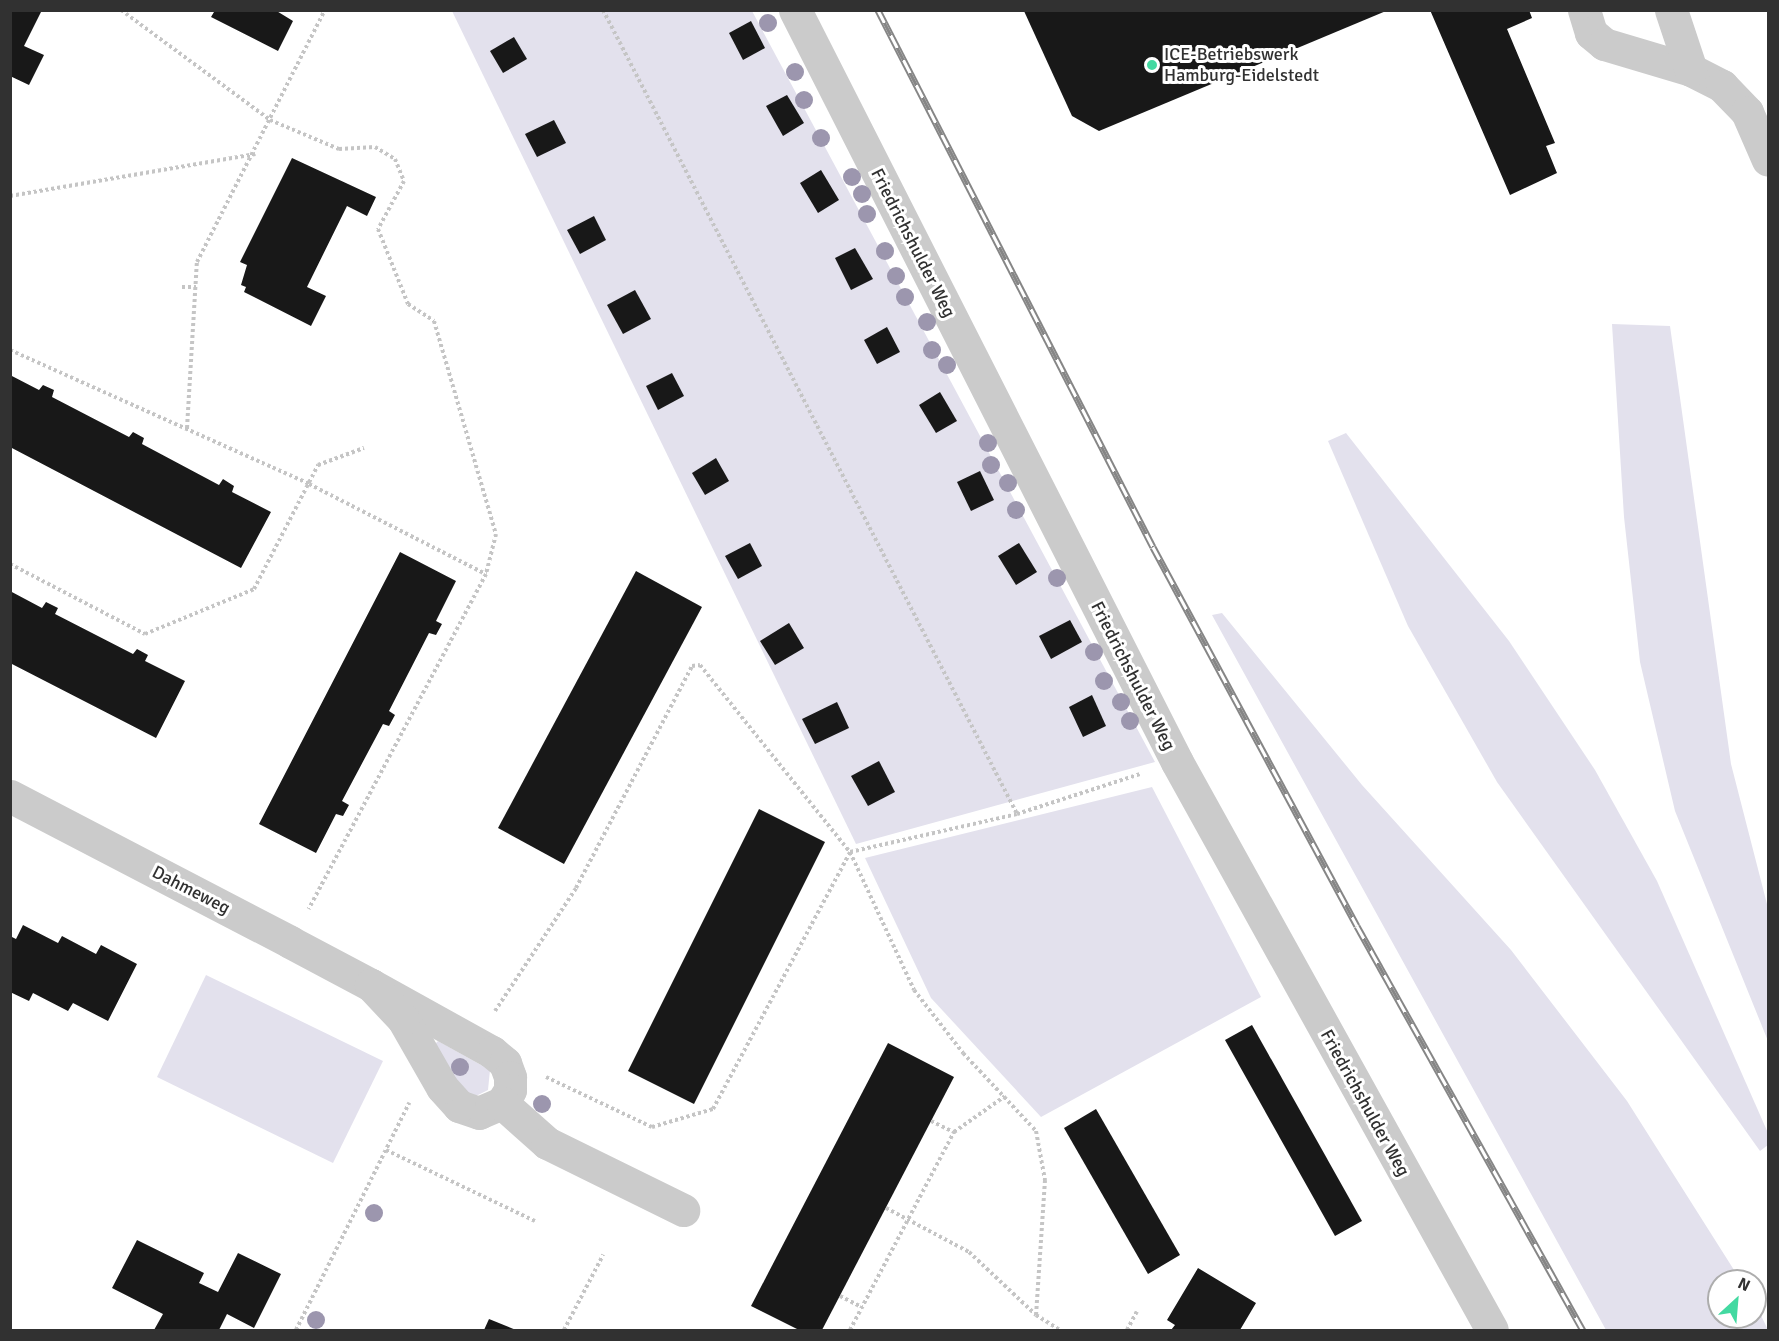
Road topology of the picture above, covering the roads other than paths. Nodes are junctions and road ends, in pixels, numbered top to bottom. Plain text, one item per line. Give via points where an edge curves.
1 (795, 10) edge
2 (1584, 10) edge
3 (1671, 10) edge
4 (1691, 70) junction
5 (1768, 160) edge
6 (10, 796) edge
7 (371, 985) junction
8 (502, 1103) junction
9 (683, 1210) dead end
10 (1492, 1330) edge

1 - 10 street, Friedrichshulder Weg via 1177,762
2 - 4 street via 1591,33 1604,44
3 - 4 street
4 - 5 street via 1722,86 1747,112
6 - 7 street, Dahmeweg
7 - 8 street, Dahmeweg via 403,1019 442,1087 459,1106 479,1113
7 - 8 street, Dahmeweg via 500,1058 511,1084
8 - 9 street via 547,1143

